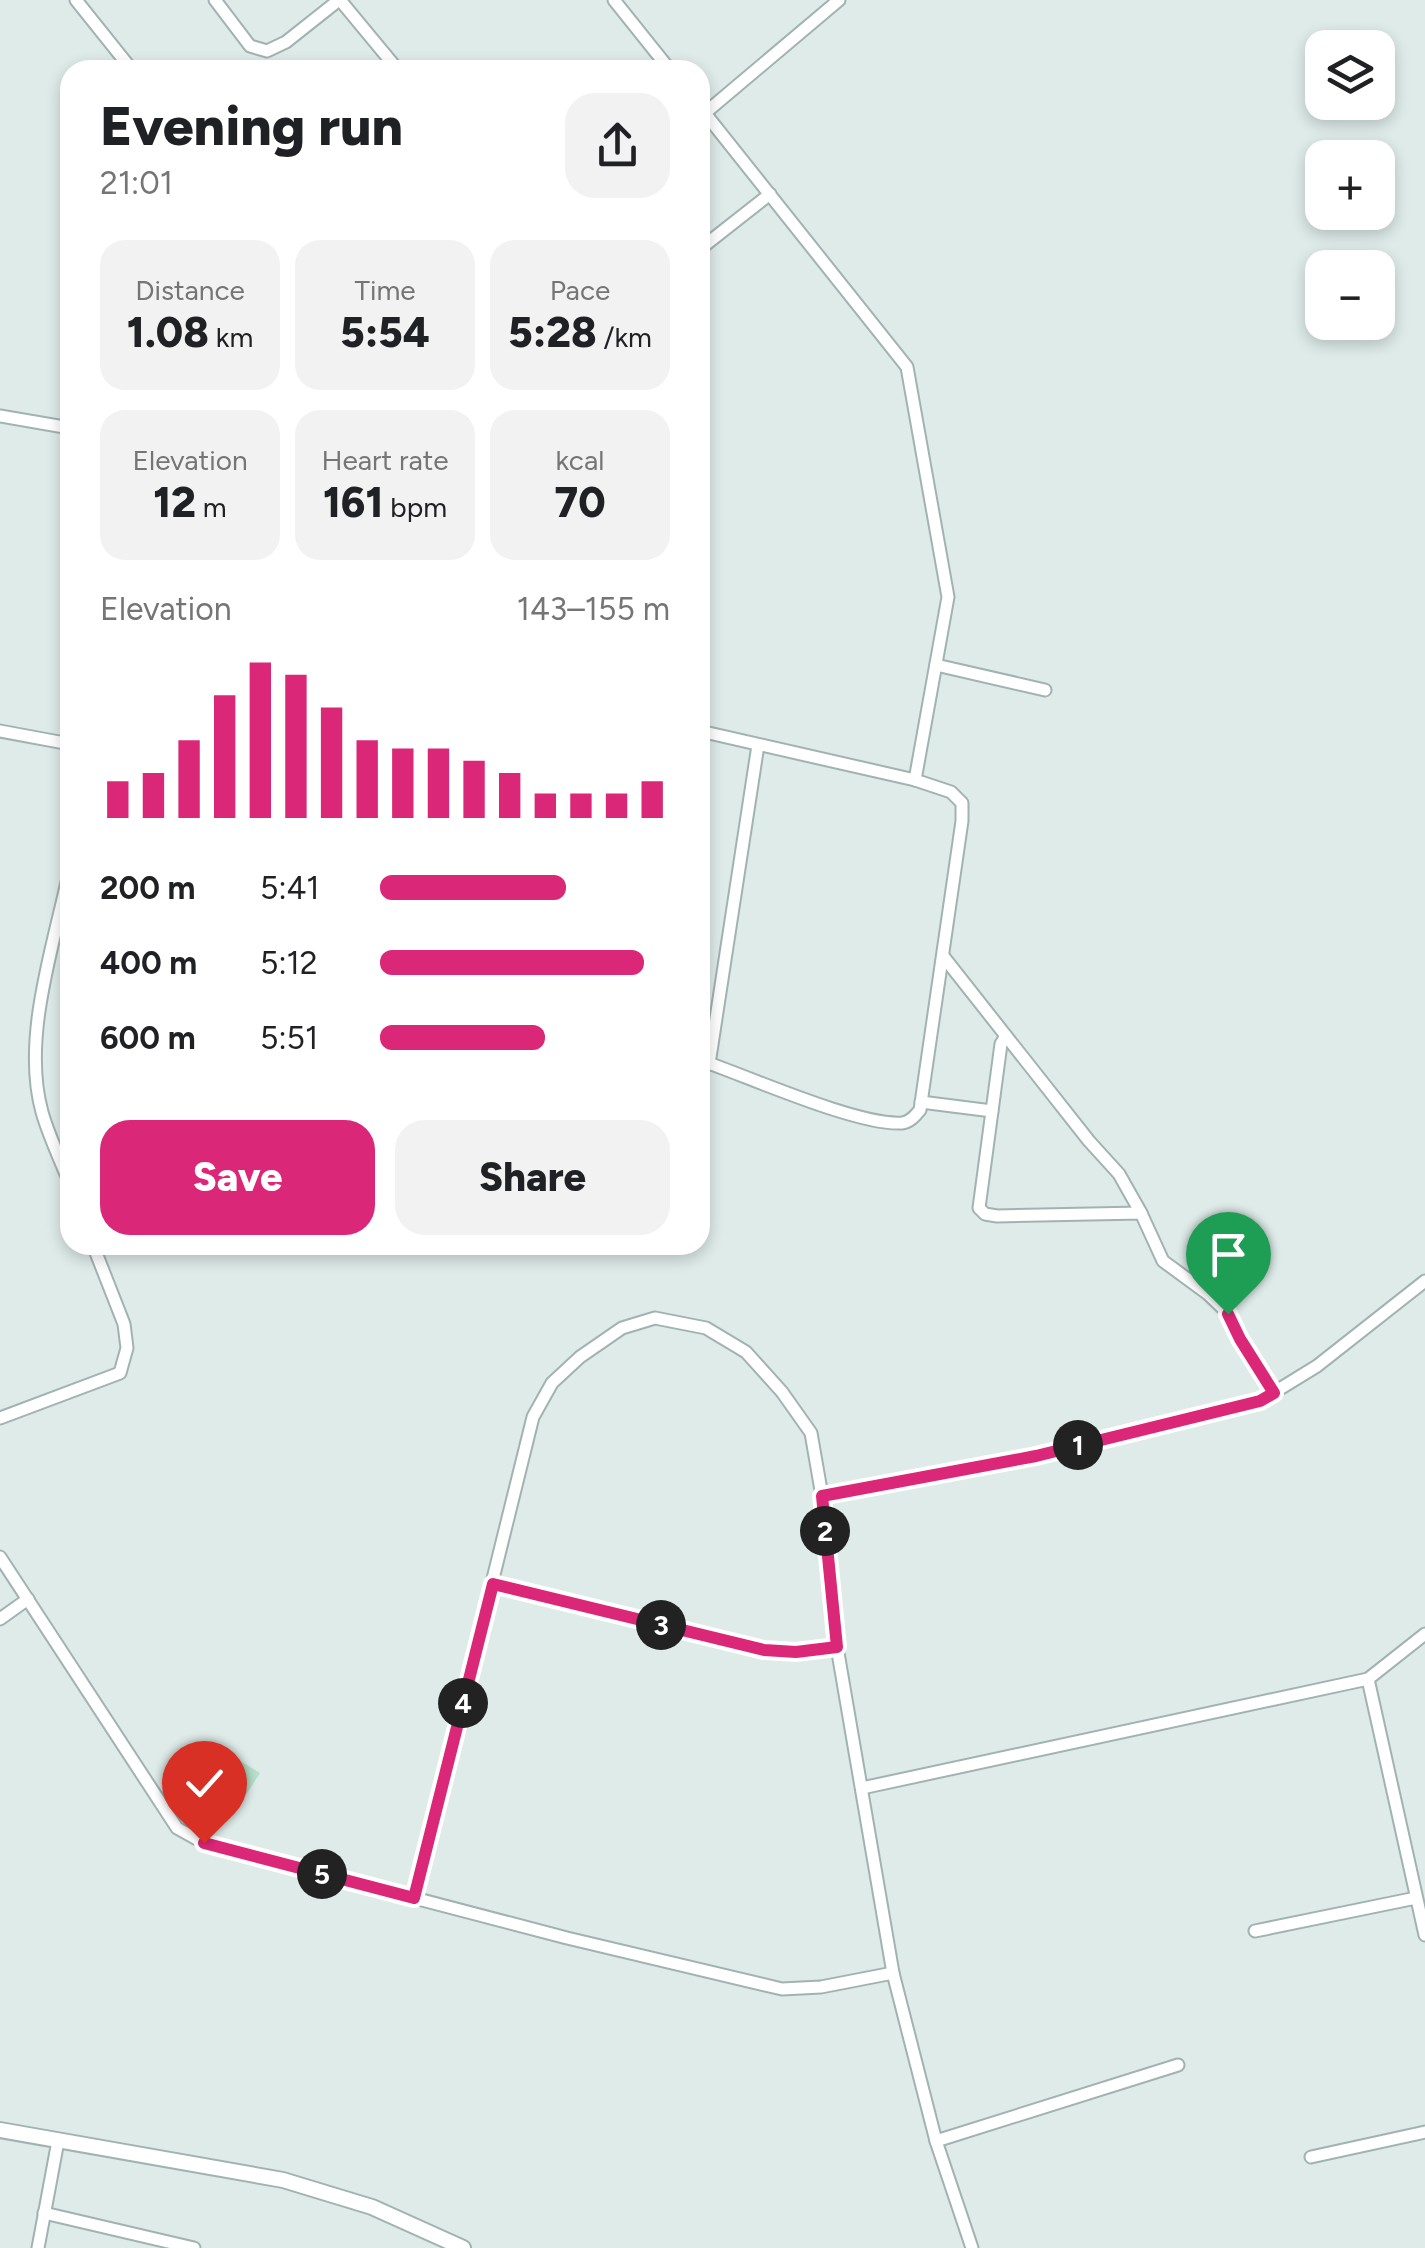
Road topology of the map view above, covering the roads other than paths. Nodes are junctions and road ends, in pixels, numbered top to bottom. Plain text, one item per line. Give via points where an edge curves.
1 (76, 0) edge
2 (215, 0) edge
3 (340, 0) edge
4 (614, 0) edge
5 (839, 0) edge
6 (124, 60) edge
7 (390, 60) edge
8 (662, 60) edge
9 (710, 104) edge
10 (710, 120) edge
11 (770, 194) junction
12 (710, 241) edge
13 (0, 416) edge
14 (60, 426) edge
15 (936, 665) junction
16 (1045, 690) dead end
17 (0, 731) edge
18 (710, 734) edge
19 (60, 742) edge
20 (758, 745) junction
21 (915, 780) junction
22 (60, 917) edge
23 (943, 956) junction
24 (710, 1032) edge
25 (1006, 1036) junction
26 (710, 1064) edge
27 (921, 1102) junction
28 (992, 1111) junction
29 (60, 1158) edge
30 (1141, 1213) junction
31 (97, 1255) edge
32 (1425, 1282) edge
33 (1274, 1393) junction
34 (0, 1418) edge
35 (822, 1496) junction
36 (0, 1556) edge
37 (493, 1584) junction
38 (28, 1599) junction
39 (0, 1618) edge
40 (1425, 1634) edge
41 (837, 1647) junction
42 (1368, 1679) junction
43 (862, 1788) junction
44 (414, 1898) junction
45 (1416, 1898) junction
46 (1255, 1931) dead end
47 (1425, 1935) edge
48 (893, 1973) junction
49 (1178, 2065) dead end
50 (0, 2130) edge
51 (1425, 2132) edge
52 (58, 2140) junction
53 (936, 2140) junction
54 (1311, 2157) dead end
55 (44, 2213) junction
56 (38, 2248) edge
57 (194, 2248) edge
58 (463, 2248) edge
59 (972, 2248) edge

1 - 6 street
2 - 3 street via 250,46 267,51
3 - 7 street
4 - 8 street
5 - 9 street
10 - 11 street
11 - 12 street
11 - 15 street via 907,367 948,597
13 - 14 street
15 - 16 street
15 - 21 street
17 - 19 street
18 - 20 street
20 - 21 street
20 - 24 street
21 - 23 street via 951,792 962,803
22 - 29 street via 35,1056 42,1110
23 - 25 street
23 - 27 street
25 - 28 street
25 - 30 street via 1119,1174
26 - 27 street via 858,1116 903,1123
27 - 28 street
28 - 30 street via 979,1196 986,1214
30 - 33 street via 1163,1261 1228,1314
31 - 34 street via 124,1324 120,1373
32 - 33 street
33 - 35 street via 1036,1456
35 - 37 street via 812,1433 746,1352 706,1328 655,1318 622,1328 552,1383 533,1417
35 - 41 street
36 - 38 street
37 - 41 street via 764,1650
37 - 44 street
38 - 39 street
38 - 44 street via 177,1828 204,1843
40 - 42 street
41 - 43 street
42 - 43 street
42 - 45 street
43 - 48 street
44 - 48 street via 782,1990
45 - 46 street
45 - 47 street
48 - 53 street
49 - 53 street
50 - 52 street
51 - 54 street
52 - 55 street
52 - 58 street via 283,2180 372,2207
53 - 59 street
55 - 56 street
55 - 57 street

